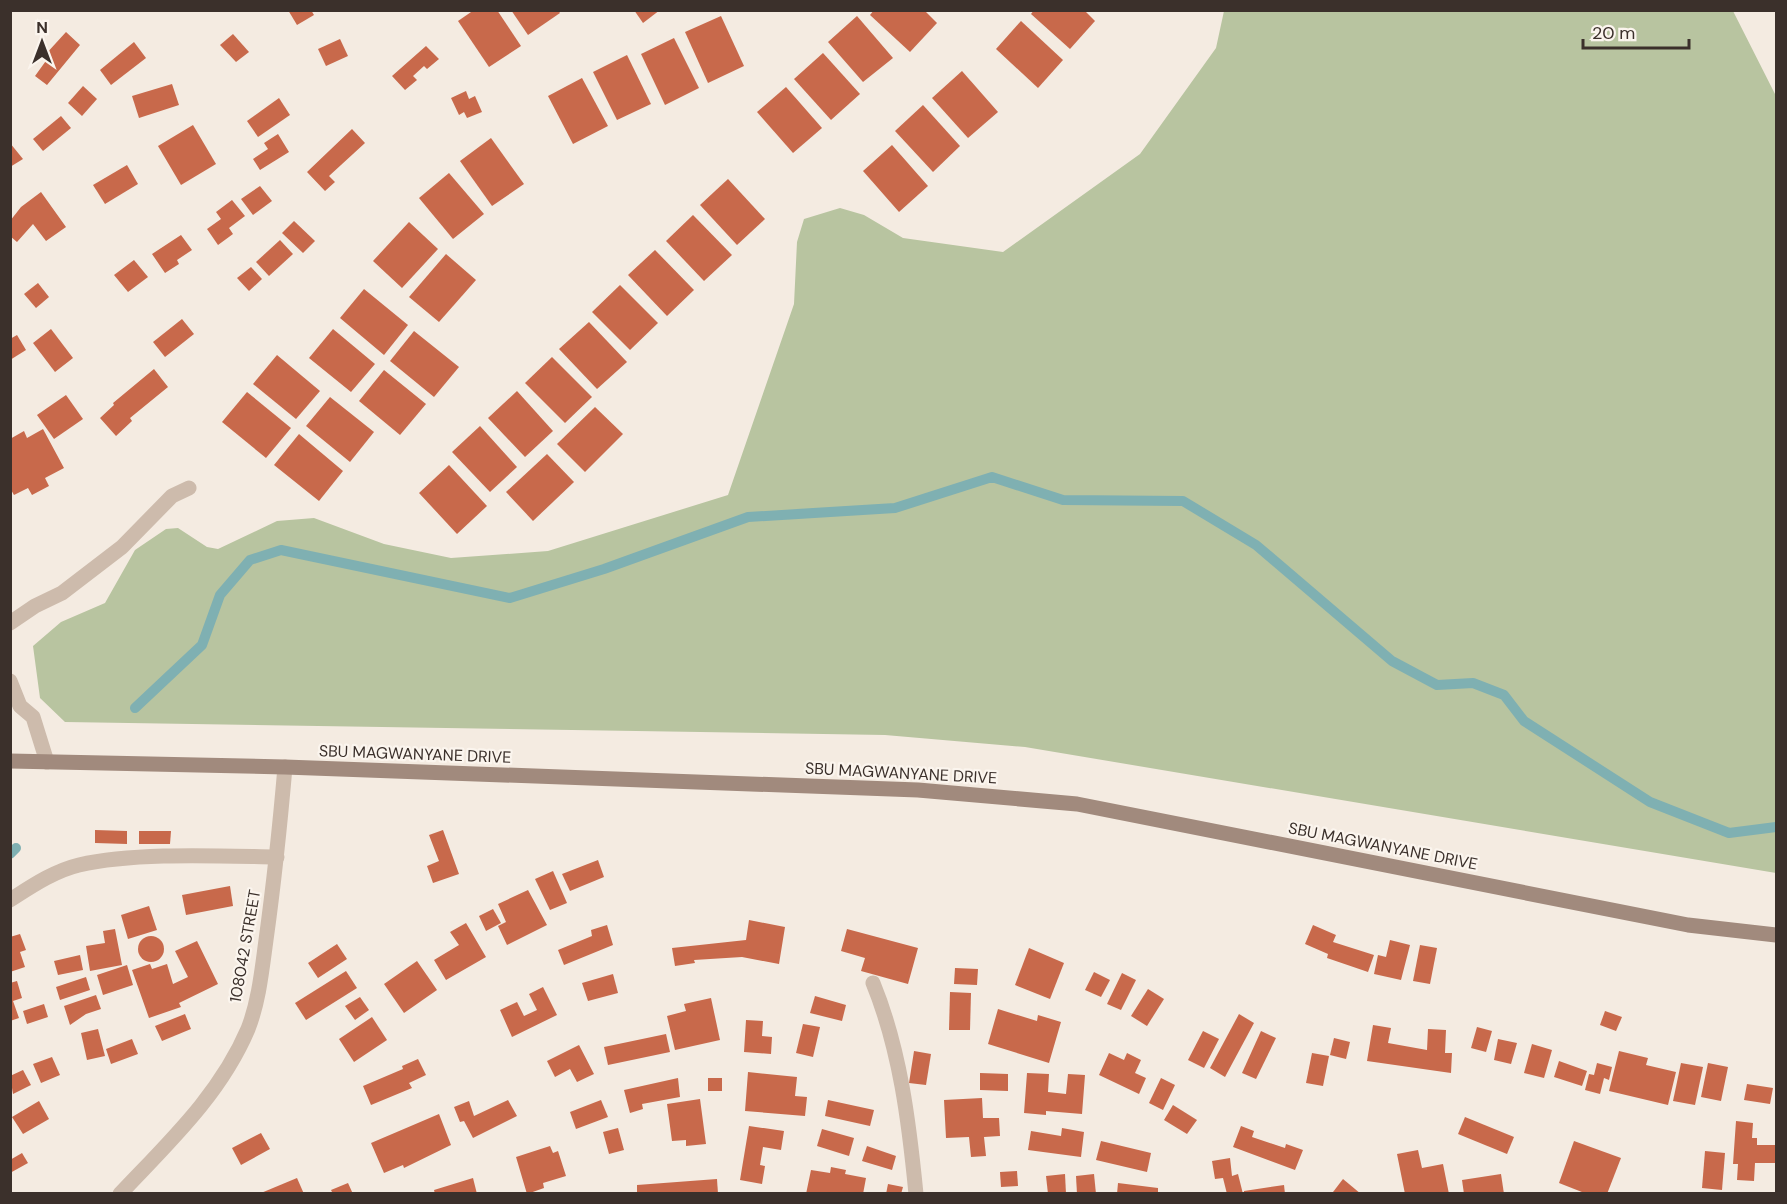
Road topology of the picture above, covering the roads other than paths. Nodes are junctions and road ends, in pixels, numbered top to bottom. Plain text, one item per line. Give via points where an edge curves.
1 (189, 488) dead end
2 (10, 623) edge
3 (10, 681) edge
4 (10, 761) edge
5 (47, 762) junction
6 (285, 767) junction
7 (277, 857) junction
8 (10, 900) edge
9 (1776, 935) edge
10 (873, 982) dead end
11 (120, 1194) edge
12 (916, 1194) edge

1 - 2 street via 172,496 122,547 62,593
3 - 5 street via 20,706 33,717
4 - 5 main road, SBU MAGWANYANE DRIVE
5 - 6 main road, SBU MAGWANYANE DRIVE
6 - 7 street, 108042 STREET
6 - 9 main road, SBU MAGWANYANE DRIVE via 918,790 1077,804 1688,925
7 - 8 street via 88,863 47,877
7 - 11 street, 108042 STREET via 259,987 248,1028 198,1111
10 - 12 street via 889,1023 910,1136

